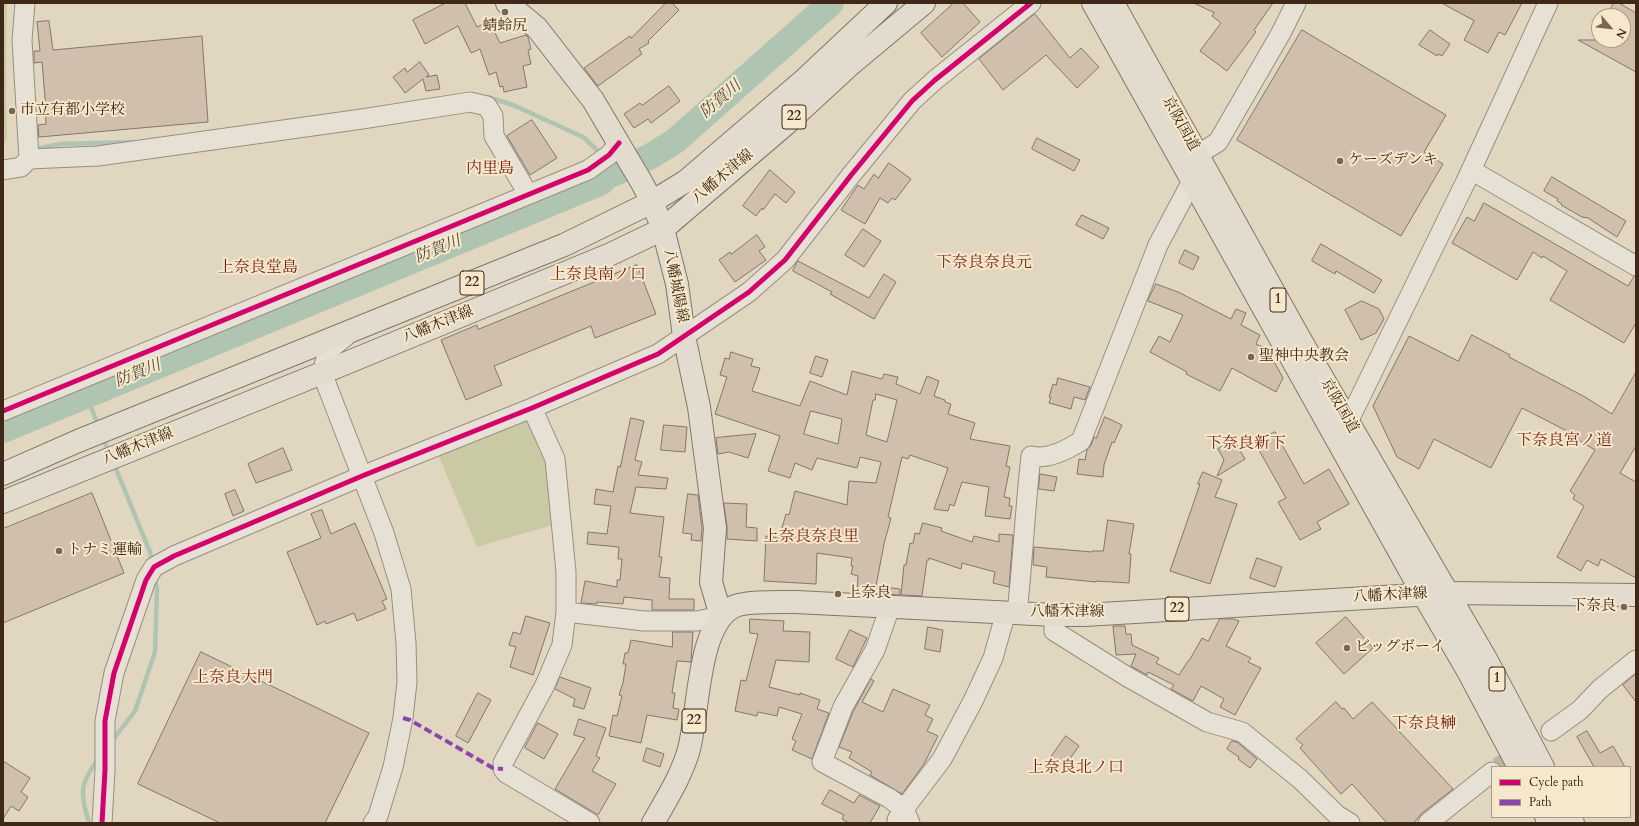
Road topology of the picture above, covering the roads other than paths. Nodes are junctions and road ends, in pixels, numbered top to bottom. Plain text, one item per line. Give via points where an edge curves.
1 (25, 3) edge
2 (507, 3) edge
3 (886, 3) edge
4 (924, 3) edge
5 (1031, 3) edge
6 (1093, 3) edge
7 (1112, 3) edge
8 (1296, 3) edge
9 (1548, 3) edge
10 (619, 142) junction
11 (1197, 155) junction
12 (29, 158) junction
13 (1472, 170) junction
14 (4, 175) edge
15 (1192, 180) junction
16 (647, 192) junction
17 (528, 194) junction
18 (663, 229) junction
19 (1636, 266) edge
20 (350, 331) junction
21 (684, 336) junction
22 (322, 373) junction
23 (532, 408) junction
24 (3, 411) edge
25 (1348, 422) junction
26 (3, 474) edge
27 (362, 476) junction
28 (3, 502) edge
29 (1449, 593) junction
30 (1423, 594) junction
31 (1636, 595) edge
32 (890, 607) junction
33 (566, 612) junction
34 (1012, 612) junction
35 (1054, 615) junction
36 (722, 616) junction
37 (1636, 660) edge
38 (1550, 731) tunnel mouth
39 (1518, 766) edge
40 (1543, 766) edge
41 (1491, 773) edge
42 (903, 818) edge
43 (102, 823) edge
44 (373, 823) edge
45 (590, 823) edge
46 (653, 823) edge
47 (1350, 823) edge
48 (1428, 823) edge

1 - 12 street via 22,40
2 - 10 main road, 八幡城陽線 via 537,28 593,100
3 - 16 main road, 八幡木津線 / 22 via 805,79 686,181
4 - 18 main road, 八幡木津線 / 22
5 - 21 street via 934,80 912,101 785,260 749,292
6 - 15 main road, 京阪国道 / 1
7 - 11 main road, 京阪国道 / 1
8 - 11 street via 1218,142
9 - 13 street
10 - 16 main road, 八幡城陽線
10 - 17 street via 609,155 588,170
11 - 25 main road, 京阪国道 / 1
12 - 14 street via 21,167
12 - 17 street via 98,156 470,102 487,106 493,116 494,136
13 - 19 street
13 - 25 street
15 - 30 main road, 京阪国道 / 1
15 - 34 street via 1158,245 1081,441 1062,452 1031,456 1024,553
16 - 18 main road, 八幡城陽線
16 - 20 main road, 八幡木津線 / 22 via 564,246
17 - 24 street
18 - 21 main road, 八幡城陽線 via 677,284
18 - 22 main road, 八幡木津線 / 22 via 611,254
20 - 22 street via 328,351
20 - 26 main road, 八幡木津線 / 22
21 - 23 street via 658,354
21 - 36 main road, 八幡城陽線 via 699,408 715,528 711,582
22 - 27 street
22 - 28 main road, 八幡木津線 / 22
23 - 27 street
23 - 33 street via 555,459 566,572
25 - 29 main road, 京阪国道 / 1
27 - 43 street via 174,556 154,567 146,580 114,673 105,721
27 - 44 street via 384,533 401,588 406,643 407,682 403,718 393,768 378,816
29 - 30 main road, 八幡木津線 / 22
29 - 31 main road, 八幡木津線 / 22
29 - 40 main road, 京阪国道 / 1
30 - 35 main road, 八幡木津線 / 22
30 - 39 main road, 京阪国道 / 1
32 - 34 main road, 八幡木津線 / 22
32 - 36 main road, 八幡木津線 / 22 via 796,602 757,603 734,606
32 - 42 street via 875,650 843,707 822,762 889,798
33 - 36 street via 644,621 697,621
33 - 45 street via 562,645 545,684 503,763 503,769
34 - 35 main road, 八幡木津線 / 22
34 - 42 street via 973,702 942,759
35 - 47 street via 1054,630 1126,676 1207,722 1242,732 1300,779 1337,815
36 - 46 main road, 八幡木津線 / 22 via 705,650 689,750 674,786
37 - 38 street via 1600,689 1580,710
41 - 48 street

